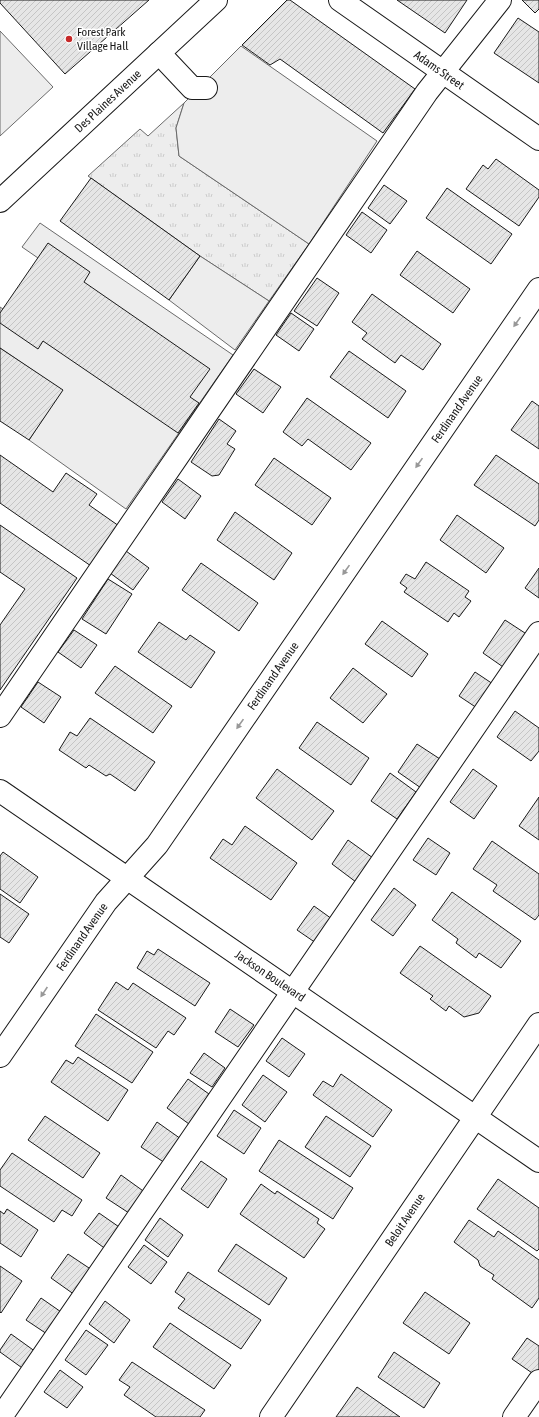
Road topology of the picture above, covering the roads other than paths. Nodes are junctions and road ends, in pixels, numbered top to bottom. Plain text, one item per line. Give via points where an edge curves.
1 (216, 0) edge
2 (340, 0) edge
3 (500, 0) edge
4 (159, 53) junction
5 (441, 72) junction
6 (206, 88) dead end
7 (539, 139) edge
8 (0, 201) edge
9 (539, 290) edge
10 (539, 633) edge
11 (0, 716) edge
12 (0, 791) edge
13 (128, 879) junction
14 (293, 992) junction
15 (539, 1024) edge
16 (0, 1056) edge
17 (476, 1117) junction
18 (539, 1161) edge
19 (539, 1381) edge
20 (1, 1417) edge
21 (271, 1417) edge
22 (514, 1417) edge

1 - 4 street, Des Plaines Avenue
2 - 5 street, Adams Street
3 - 5 street
4 - 6 street via 192,88
4 - 8 street, Des Plaines Avenue
5 - 7 street, Adams Street
5 - 11 street
9 -> 13 street, Ferdinand Avenue via 157,845
10 - 14 street
12 - 13 street, Jackson Boulevard
13 - 14 street, Jackson Boulevard
13 -> 16 street, Ferdinand Avenue via 106,902
14 - 17 street, Jackson Boulevard
14 - 20 street
15 - 17 street, Beloit Avenue
17 - 18 street, Jackson Boulevard
17 - 21 street, Beloit Avenue
19 - 22 street

